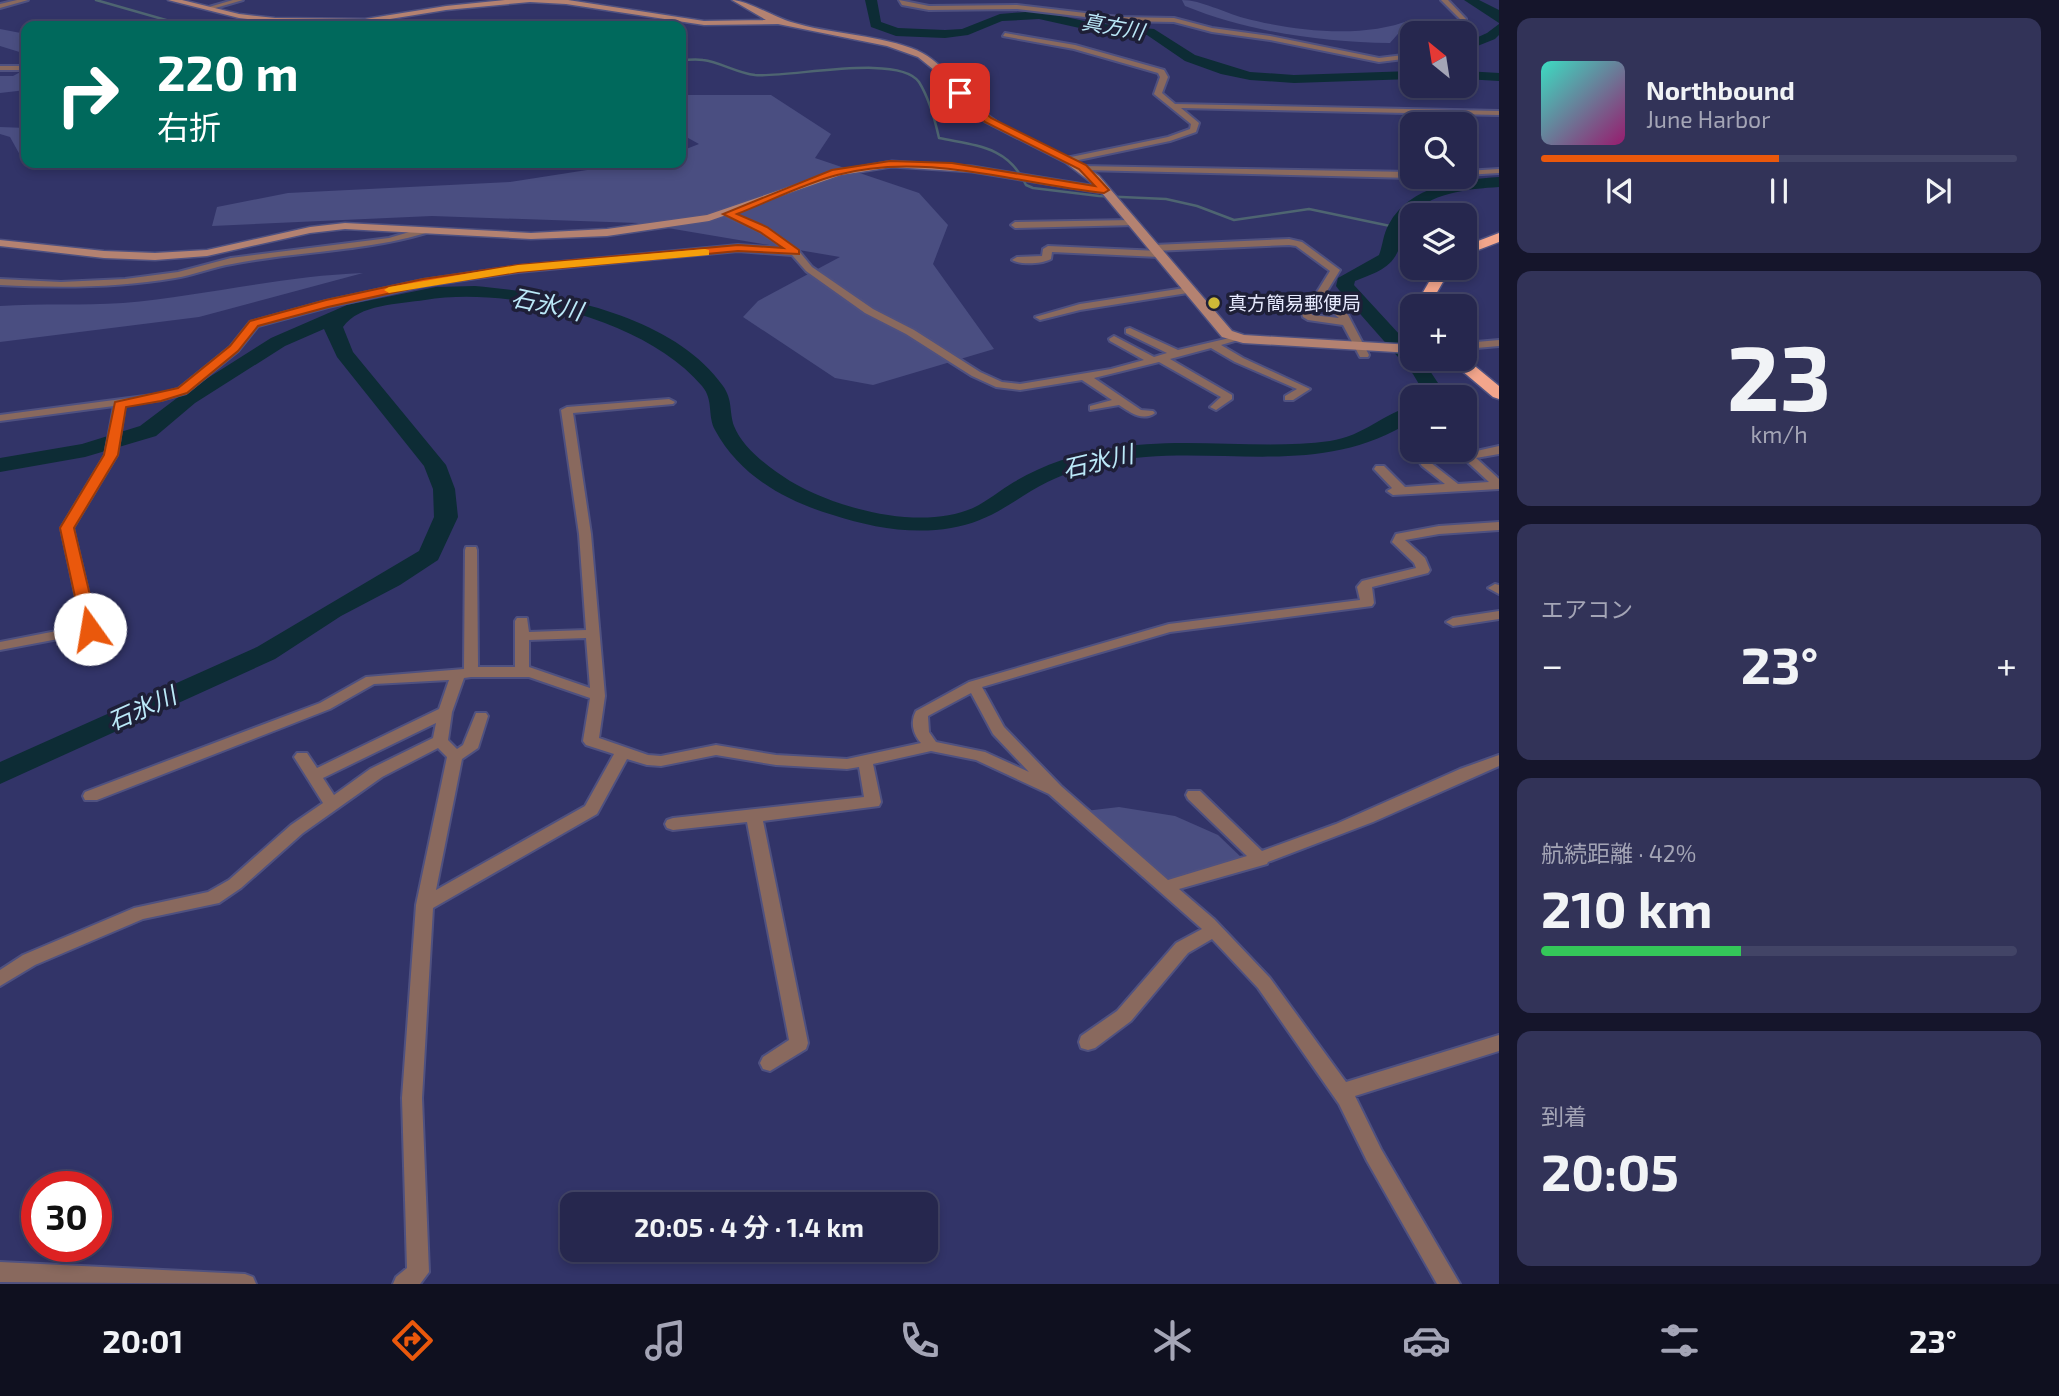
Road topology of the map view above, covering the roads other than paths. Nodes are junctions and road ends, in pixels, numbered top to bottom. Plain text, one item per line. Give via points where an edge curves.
1 (25, 0) edge
2 (172, 0) edge
3 (240, 0) edge
4 (904, 0) edge
5 (1444, 0) edge
6 (480, 1) edge
7 (746, 2) edge
8 (0, 6) edge
9 (212, 8) junction
10 (253, 18) junction
11 (247, 21) edge
12 (782, 21) junction
13 (1464, 21) edge
14 (1005, 35) dead end
15 (1400, 58) edge
16 (0, 68) edge
17 (21, 68) edge
18 (1173, 106) junction
19 (1499, 113) edge
20 (1069, 160) junction
21 (1084, 168) junction
22 (1499, 171) edge
23 (1477, 172) edge
24 (1400, 175) edge
25 (1104, 190) junction
26 (728, 214) junction
27 (1132, 223) junction
28 (1015, 225) dead end
29 (423, 231) junction
30 (1499, 237) edge
31 (0, 243) edge
32 (1477, 246) edge
33 (1156, 251) junction
34 (795, 252) junction
35 (1017, 260) dead end
36 (0, 282) edge
37 (1191, 290) junction
38 (1305, 304) dead end
39 (1040, 317) dead end
40 (1347, 322) junction
41 (1130, 331) dead end
42 (1234, 338) junction
43 (1114, 339) dead end
44 (1499, 343) edge
45 (1213, 344) junction
46 (1477, 345) edge
47 (1362, 349) junction
48 (1400, 349) edge
49 (1175, 353) junction
50 (1156, 359) junction
51 (1471, 371) edge
52 (1085, 377) junction
53 (1499, 394) edge
54 (1289, 398) dead end
55 (1121, 401) junction
56 (669, 402) dead end
57 (120, 404) junction
58 (1216, 407) dead end
59 (1094, 408) dead end
60 (1149, 413) dead end
61 (0, 418) edge
62 (1499, 450) edge
63 (1426, 463) dead end
64 (1380, 470) dead end
65 (1499, 485) edge
66 (1455, 487) junction
67 (1499, 526) edge
68 (471, 550) dead end
69 (1498, 616) edge
70 (1452, 622) dead end
71 (593, 634) junction
72 (0, 646) edge
73 (522, 672) junction
74 (464, 673) junction
75 (974, 685) junction
76 (598, 696) junction
77 (445, 712) junction
78 (481, 716) dead end
79 (440, 741) junction
80 (931, 746) junction
81 (623, 752) junction
82 (455, 756) junction
83 (302, 757) dead end
84 (865, 760) junction
85 (1499, 760) edge
86 (314, 776) junction
87 (1055, 790) junction
88 (1194, 795) dead end
89 (90, 796) dead end
90 (331, 805) junction
91 (754, 816) junction
92 (673, 824) dead end
93 (1261, 860) junction
94 (1165, 887) junction
95 (425, 905) junction
96 (1214, 930) junction
97 (0, 979) edge
98 (1088, 1042) dead end
99 (1499, 1043) edge
100 (770, 1063) dead end
101 (1341, 1092) junction
102 (0, 1272) edge
103 (245, 1284) edge
104 (404, 1284) edge
105 (1449, 1284) edge

1 - 8 street
2 - 9 main road
3 - 9 street
4 - 15 street via 904,4 929,8 1017,7 1119,19 1174,20 1367,58
5 - 13 street
6 - 10 main road via 365,21
6 - 12 main road via 550,0 704,23
7 - 12 main road
9 - 10 main road
10 - 11 street
12 - 20 main road via 917,53 946,74 988,120
14 - 18 street via 1075,47 1161,72 1164,77 1158,94
16 - 17 street
18 - 19 street
18 - 20 street via 1195,123 1193,130
20 - 21 main road
21 - 24 street
21 - 25 main road
22 - 23 street
25 - 26 main road via 952,166 890,164 835,172
25 - 27 main road
26 - 29 main road via 583,234
26 - 34 street
27 - 28 street
27 - 33 main road
29 - 31 main road via 342,226 169,257 126,258
29 - 36 street via 390,241 231,261 125,282
30 - 32 highway
33 - 35 street via 1048,249 1042,261
33 - 37 main road
33 - 40 street via 1299,244 1335,270 1319,297 1339,310
34 - 52 street via 809,269 869,311 1000,385 1020,387
34 - 57 street via 738,248 518,269 326,304 254,324 234,349 182,391
37 - 39 street via 1146,292
37 - 42 main road via 1222,330
38 - 40 street via 1308,317
40 - 47 street
41 - 49 street
42 - 45 street
42 - 47 main road
43 - 50 street
44 - 46 street
45 - 49 street
45 - 54 street via 1305,389
47 - 48 main road
49 - 50 street
50 - 52 street
50 - 58 street via 1227,397
51 - 53 highway
52 - 55 street
55 - 59 street
55 - 60 street via 1139,413
56 - 71 street via 567,410 585,534
57 - 61 street
57 - 72 street via 111,455 67,528 90,629
62 - 65 street via 1467,456
63 - 66 street
64 - 66 street via 1397,490
65 - 66 street
67 - 75 street via 1400,537 1398,542 1420,561 1423,570 1367,584 1367,603 1169,628
68 - 74 street
69 - 70 street
71 - 73 street via 522,629
71 - 76 street
73 - 74 street
73 - 76 street
74 - 77 street
74 - 89 street via 371,680 325,706
75 - 80 street via 920,714 922,733
75 - 87 street via 998,730
76 - 81 street via 591,741
77 - 79 street
77 - 86 street
78 - 82 street via 470,748
79 - 82 street
79 - 90 street via 376,773
80 - 84 street
80 - 87 street via 980,756
81 - 84 street via 661,761 716,750 776,760 847,764
81 - 95 street via 591,810
82 - 95 street
83 - 86 street
84 - 91 street via 873,802
85 - 93 street
86 - 90 street
87 - 94 street
88 - 93 street
90 - 97 street via 213,898 116,922 29,960
91 - 92 street
91 - 100 street via 799,1043
93 - 94 street
94 - 96 street
95 - 104 street via 412,1098 418,1272
96 - 98 street via 1182,948 1124,1016
96 - 101 street via 1264,983
99 - 101 street
101 - 105 street
102 - 103 street

